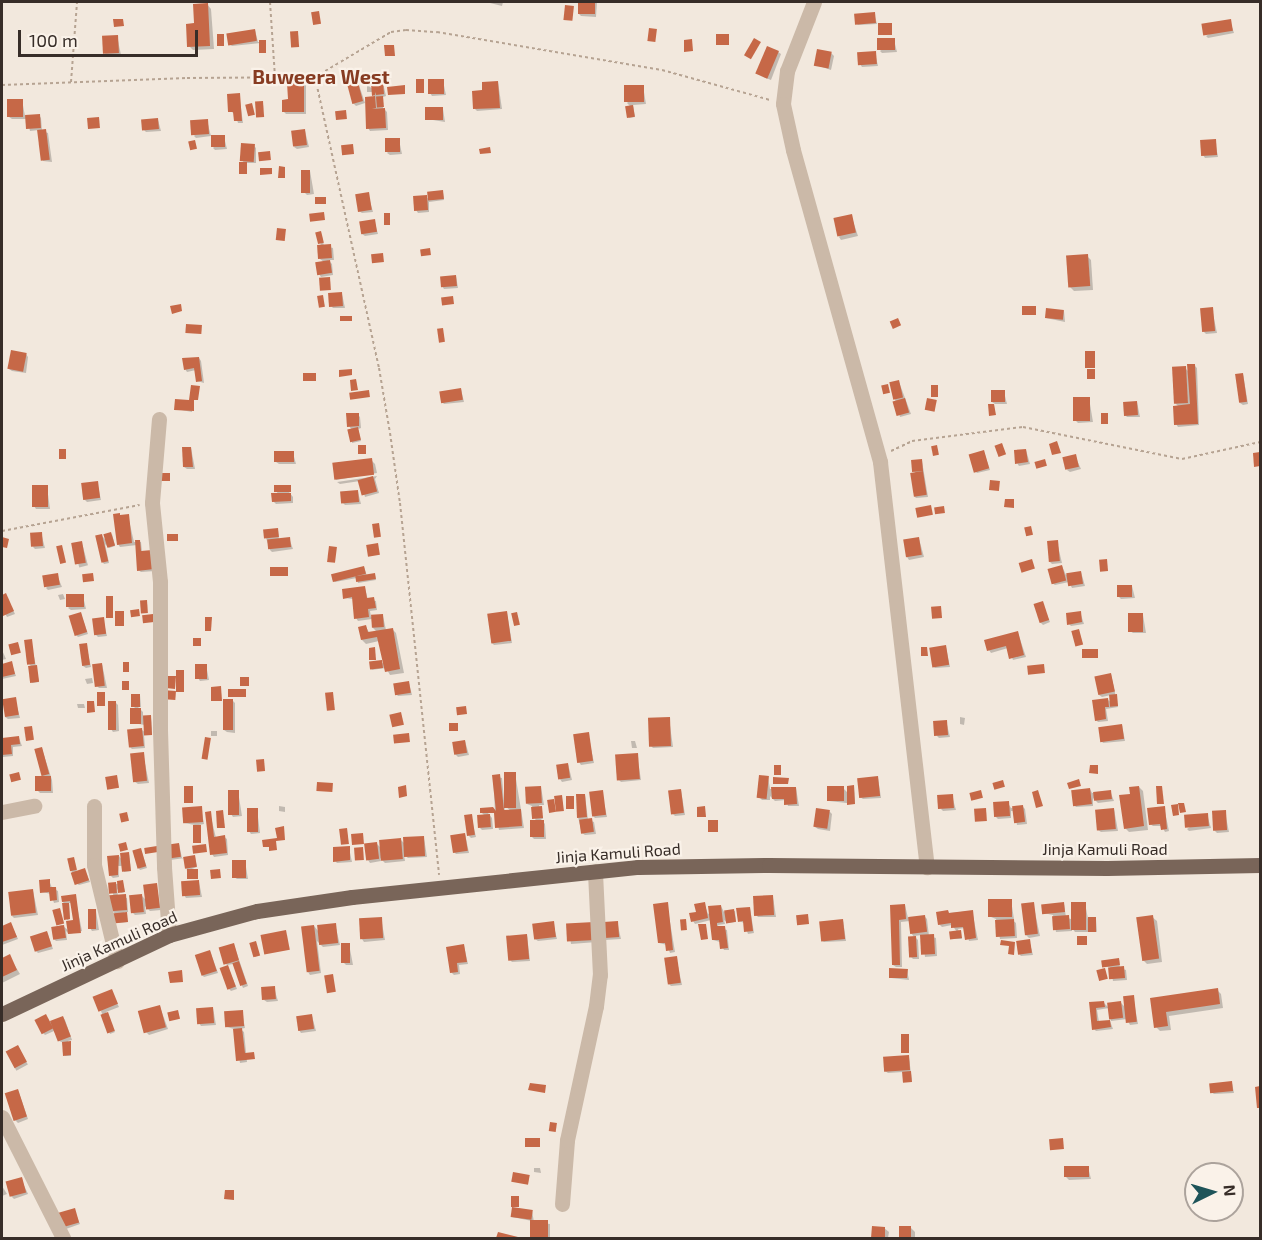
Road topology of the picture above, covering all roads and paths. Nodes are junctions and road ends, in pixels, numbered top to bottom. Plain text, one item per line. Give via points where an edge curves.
1 (77, 2) edge
2 (270, 2) edge
3 (814, 2) edge
4 (315, 77) junction
5 (275, 78) junction
6 (71, 82) junction
7 (2, 85) edge
8 (783, 104) junction
9 (159, 419) dead end
10 (1260, 442) edge
11 (880, 462) junction
12 (152, 503) junction
13 (2, 531) edge
14 (33, 806) dead end
15 (94, 806) dead end
16 (2, 812) edge
17 (1260, 865) edge
18 (927, 867) junction
19 (595, 871) junction
20 (440, 886) junction
21 (169, 935) junction
22 (117, 961) junction
23 (2, 1014) edge
24 (2, 1117) edge
25 (562, 1204) dead end
26 (63, 1239) edge

1 - 6 path
2 - 5 path
3 - 8 street via 787,71
4 - 5 path
4 - 8 path via 391,32 406,30 662,70
4 - 20 path via 390,433
5 - 6 path
6 - 7 path
8 - 11 street via 792,150
9 - 12 street
10 - 11 path via 1182,459 1023,427 912,441 894,447
11 - 18 street
12 - 13 path
12 - 21 street via 160,582 162,821
14 - 16 street
15 - 22 street via 94,865
17 - 18 main road, Jinja Kamuli Road
18 - 19 main road, Jinja Kamuli Road via 769,865
19 - 20 main road, Jinja Kamuli Road
19 - 25 street via 600,975 567,1140
20 - 21 main road, Jinja Kamuli Road via 257,911
21 - 22 main road, Jinja Kamuli Road
22 - 23 main road, Jinja Kamuli Road
24 - 26 street

